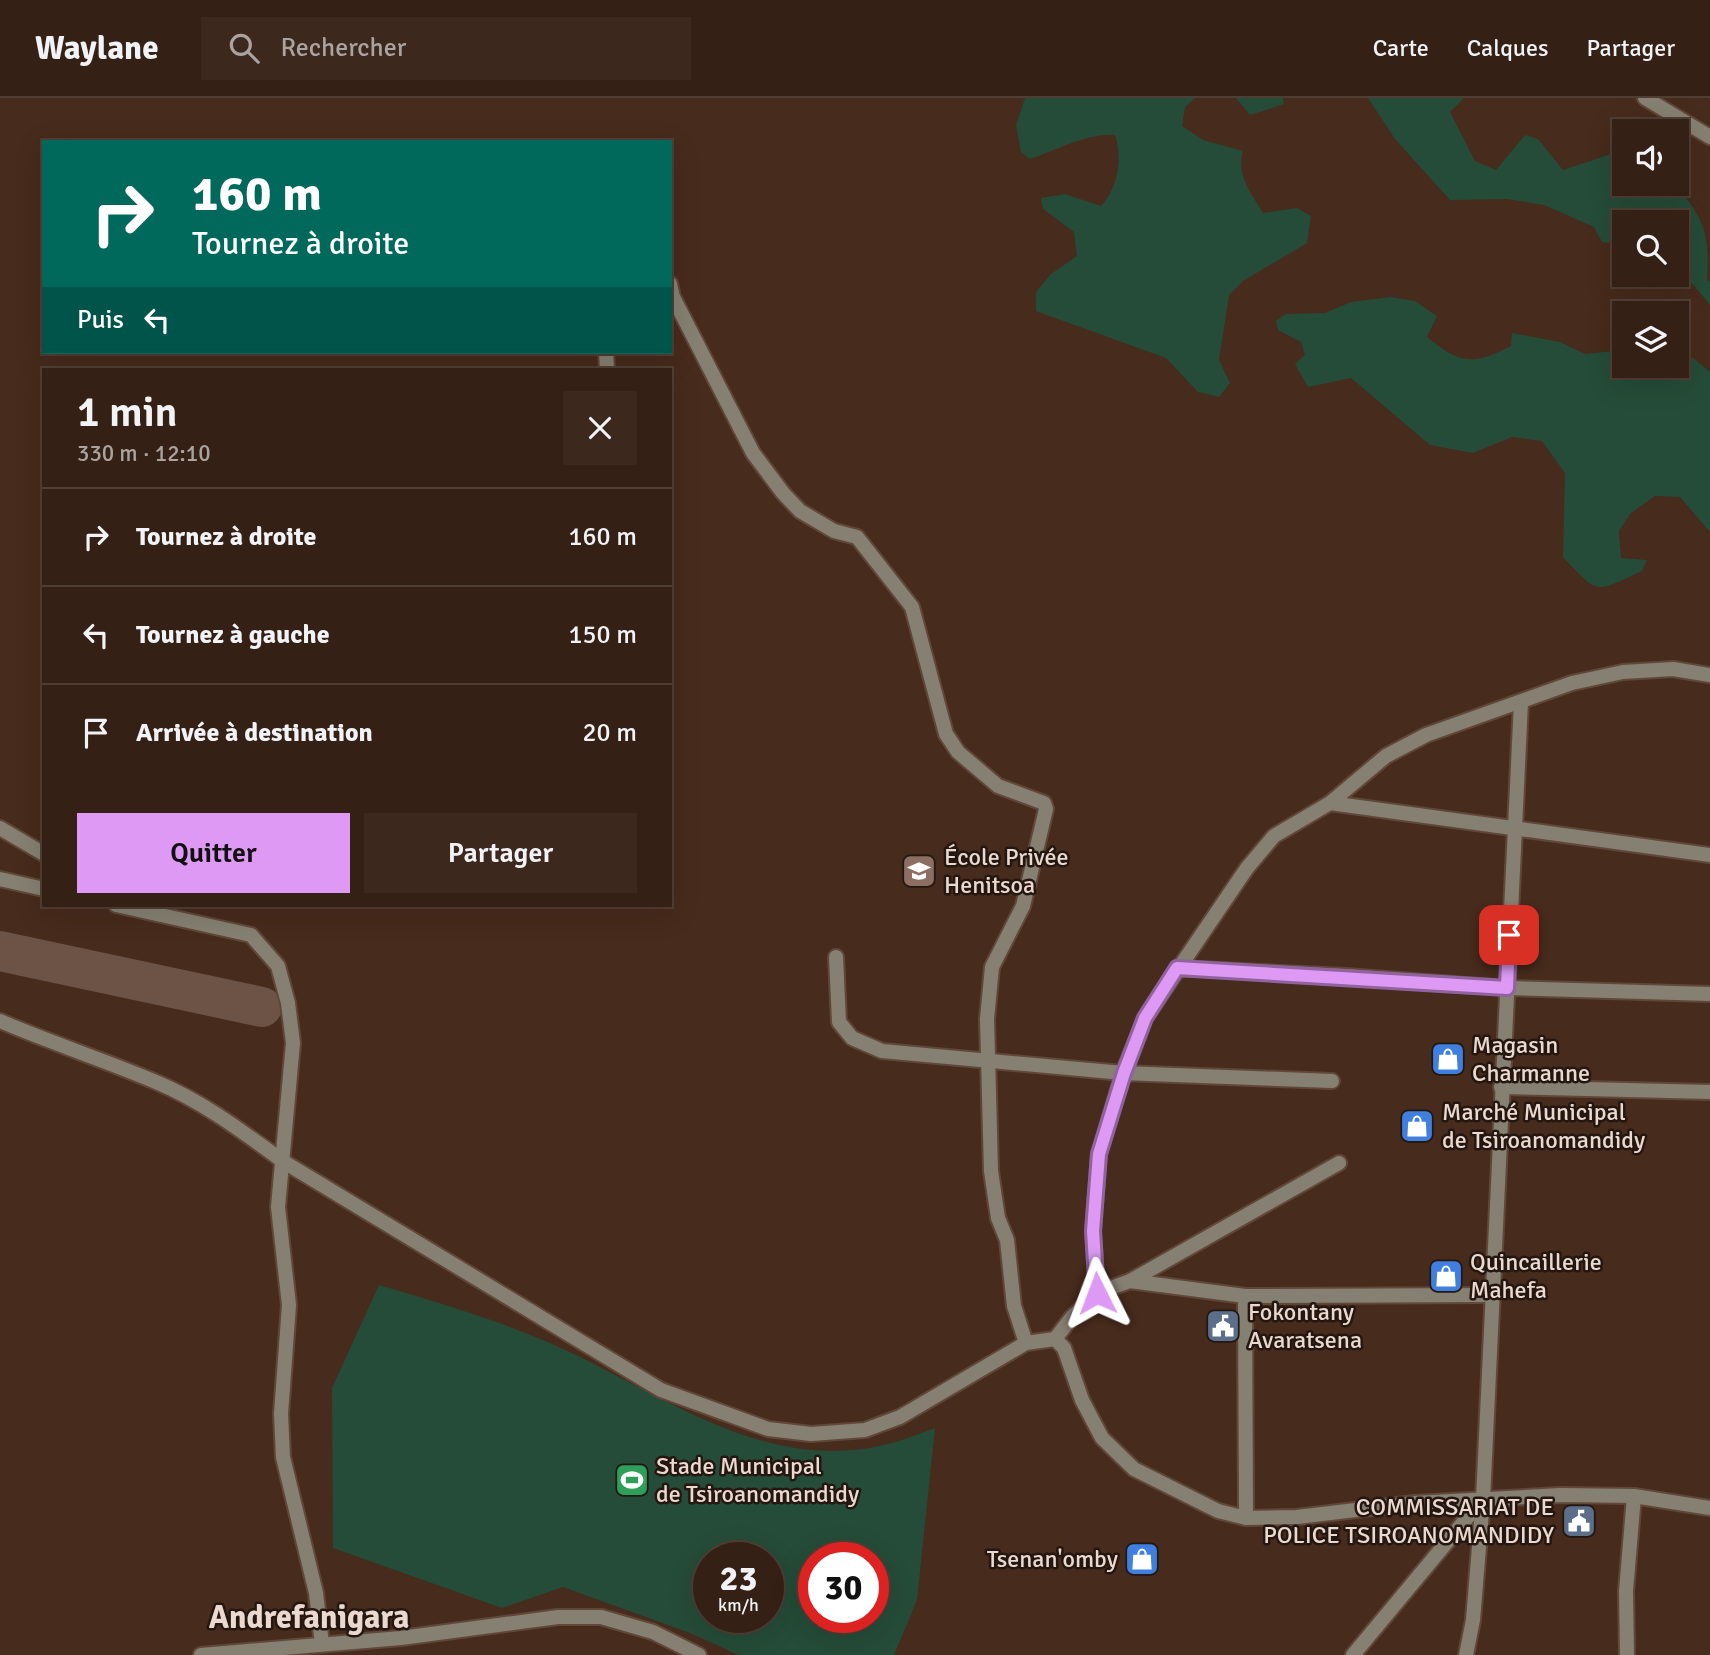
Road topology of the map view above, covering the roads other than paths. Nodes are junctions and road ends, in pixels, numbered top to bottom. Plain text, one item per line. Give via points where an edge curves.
1 (1645, 98) edge
2 (1710, 138) edge
3 (672, 293) edge
4 (1710, 675) edge
5 (1521, 702) junction
6 (1330, 803) junction
7 (0, 828) edge
8 (1515, 830) junction
9 (42, 852) edge
10 (1710, 855) edge
11 (0, 879) edge
12 (42, 889) edge
13 (125, 907) edge
14 (836, 957) dead end
15 (1177, 968) junction
16 (1507, 988) junction
17 (1710, 994) edge
18 (0, 1021) edge
19 (988, 1062) junction
20 (1124, 1073) junction
21 (1332, 1081) dead end
22 (1501, 1087) junction
23 (1710, 1092) edge
24 (284, 1162) junction
25 (1339, 1163) dead end
26 (1130, 1281) junction
27 (1097, 1293) junction
28 (1493, 1295) junction
29 (1245, 1296) junction
30 (1055, 1339) junction
31 (1026, 1343) junction
32 (1634, 1496) junction
33 (1483, 1499) junction
34 (1710, 1508) edge
35 (1246, 1518) junction
36 (322, 1644) junction
37 (201, 1655) edge
38 (699, 1655) edge
39 (1353, 1655) edge
40 (1466, 1655) edge
41 (1627, 1655) edge

1 - 2 street
3 - 19 street via 753,453 800,511 834,531 857,537 912,607 946,734 958,752 998,786 1044,803 1023,906 992,967 986,1019
4 - 5 street via 1673,669 1623,672 1572,683
5 - 6 street via 1426,735 1386,755
5 - 8 street
6 - 8 street
6 - 15 street via 1274,836
7 - 9 street
8 - 10 street
8 - 16 street
11 - 12 street
13 - 24 street via 251,935 278,966 293,1043
14 - 19 street via 839,1022 852,1038 882,1051
15 - 16 street
15 - 20 street via 1145,1018
16 - 17 street
16 - 22 street
18 - 24 street via 158,1082 229,1122
19 - 20 street
19 - 31 street via 991,1171 998,1218 1007,1240 1014,1306
20 - 21 street
20 - 27 street via 1099,1154 1093,1231
22 - 23 street
22 - 28 street
24 - 31 street via 661,1390 768,1429 811,1434 865,1430 900,1417
24 - 36 street via 278,1207 289,1305 281,1414 283,1457 316,1593
25 - 26 street
26 - 27 street
26 - 29 street
27 - 30 street
28 - 29 street
28 - 33 street
29 - 35 street
30 - 31 street
30 - 35 street via 1064,1349 1102,1438 1134,1469 1218,1511
32 - 33 street
32 - 34 street
32 - 41 street via 1626,1591
33 - 35 street
33 - 39 street
33 - 40 street
36 - 37 street
36 - 38 street via 558,1617 601,1617 653,1632

